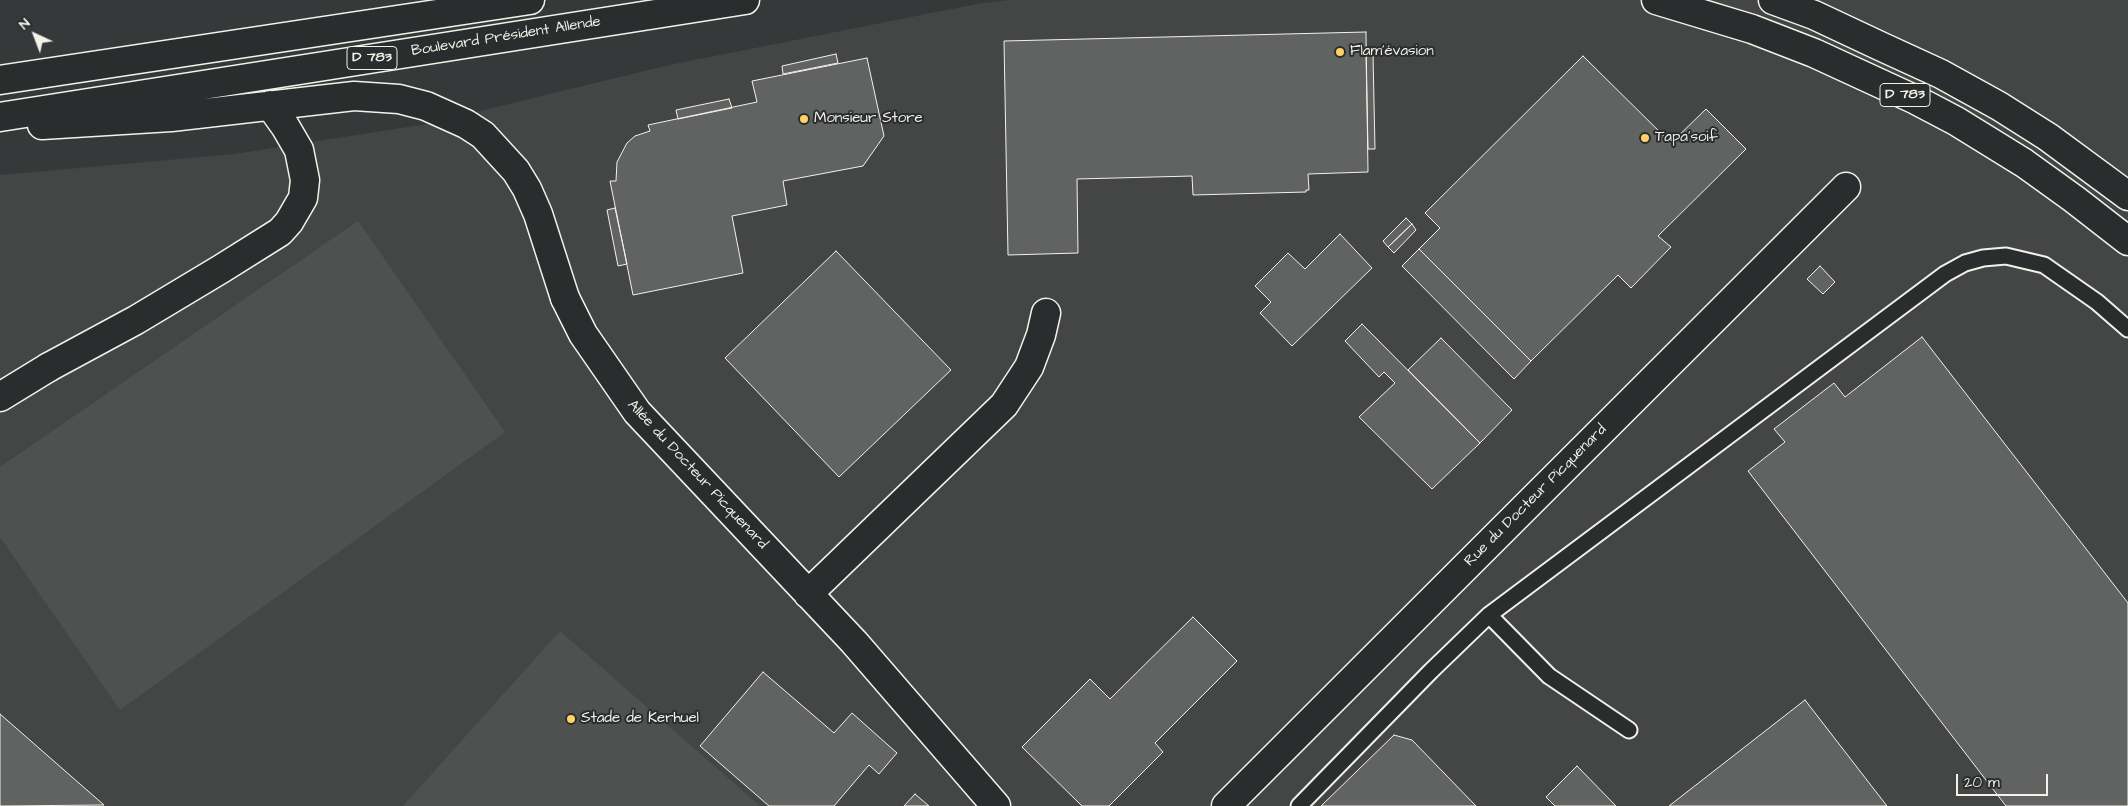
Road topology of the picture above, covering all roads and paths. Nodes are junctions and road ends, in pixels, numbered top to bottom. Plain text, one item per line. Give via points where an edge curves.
1 (530, 0) edge
2 (745, 0) edge
3 (1656, 0) edge
4 (1773, 0) edge
5 (0, 80) edge
6 (270, 105) junction
7 (0, 117) edge
8 (0, 126) edge
9 (1846, 187) dead end
10 (2128, 196) edge
11 (2128, 241) edge
12 (1046, 313) dead end
13 (2128, 329) edge
14 (0, 397) edge
15 (808, 594) junction
16 (1489, 615) junction
17 (1630, 730) dead end
18 (996, 806) edge
19 (1226, 806) edge
20 (1299, 806) edge

1 - 5 main road, D 783
2 - 7 main road, Boulevard Président Allende / D 783
3 - 11 main road, D 783 via 1752,29 1814,53 1916,100 2024,163
4 - 10 main road, D 783 via 1814,15 1940,74 1999,106 2048,137
6 - 8 main road, Allée du Docteur Picquenard via 70,125
6 - 14 main road via 299,150 305,180 303,198 280,232 136,320
6 - 15 main road, Allée du Docteur Picquenard via 354,96 399,100 442,112 484,135 527,189 565,298 583,334 637,412
9 - 19 main road, Rue du Docteur Picquenard
12 - 15 main road via 1032,361 1004,405
13 - 16 lane via 2097,302 2044,265 2006,256 1965,263 1937,280
15 - 18 main road, Allée du Docteur Picquenard via 897,690
16 - 17 lane via 1549,676
16 - 20 lane

